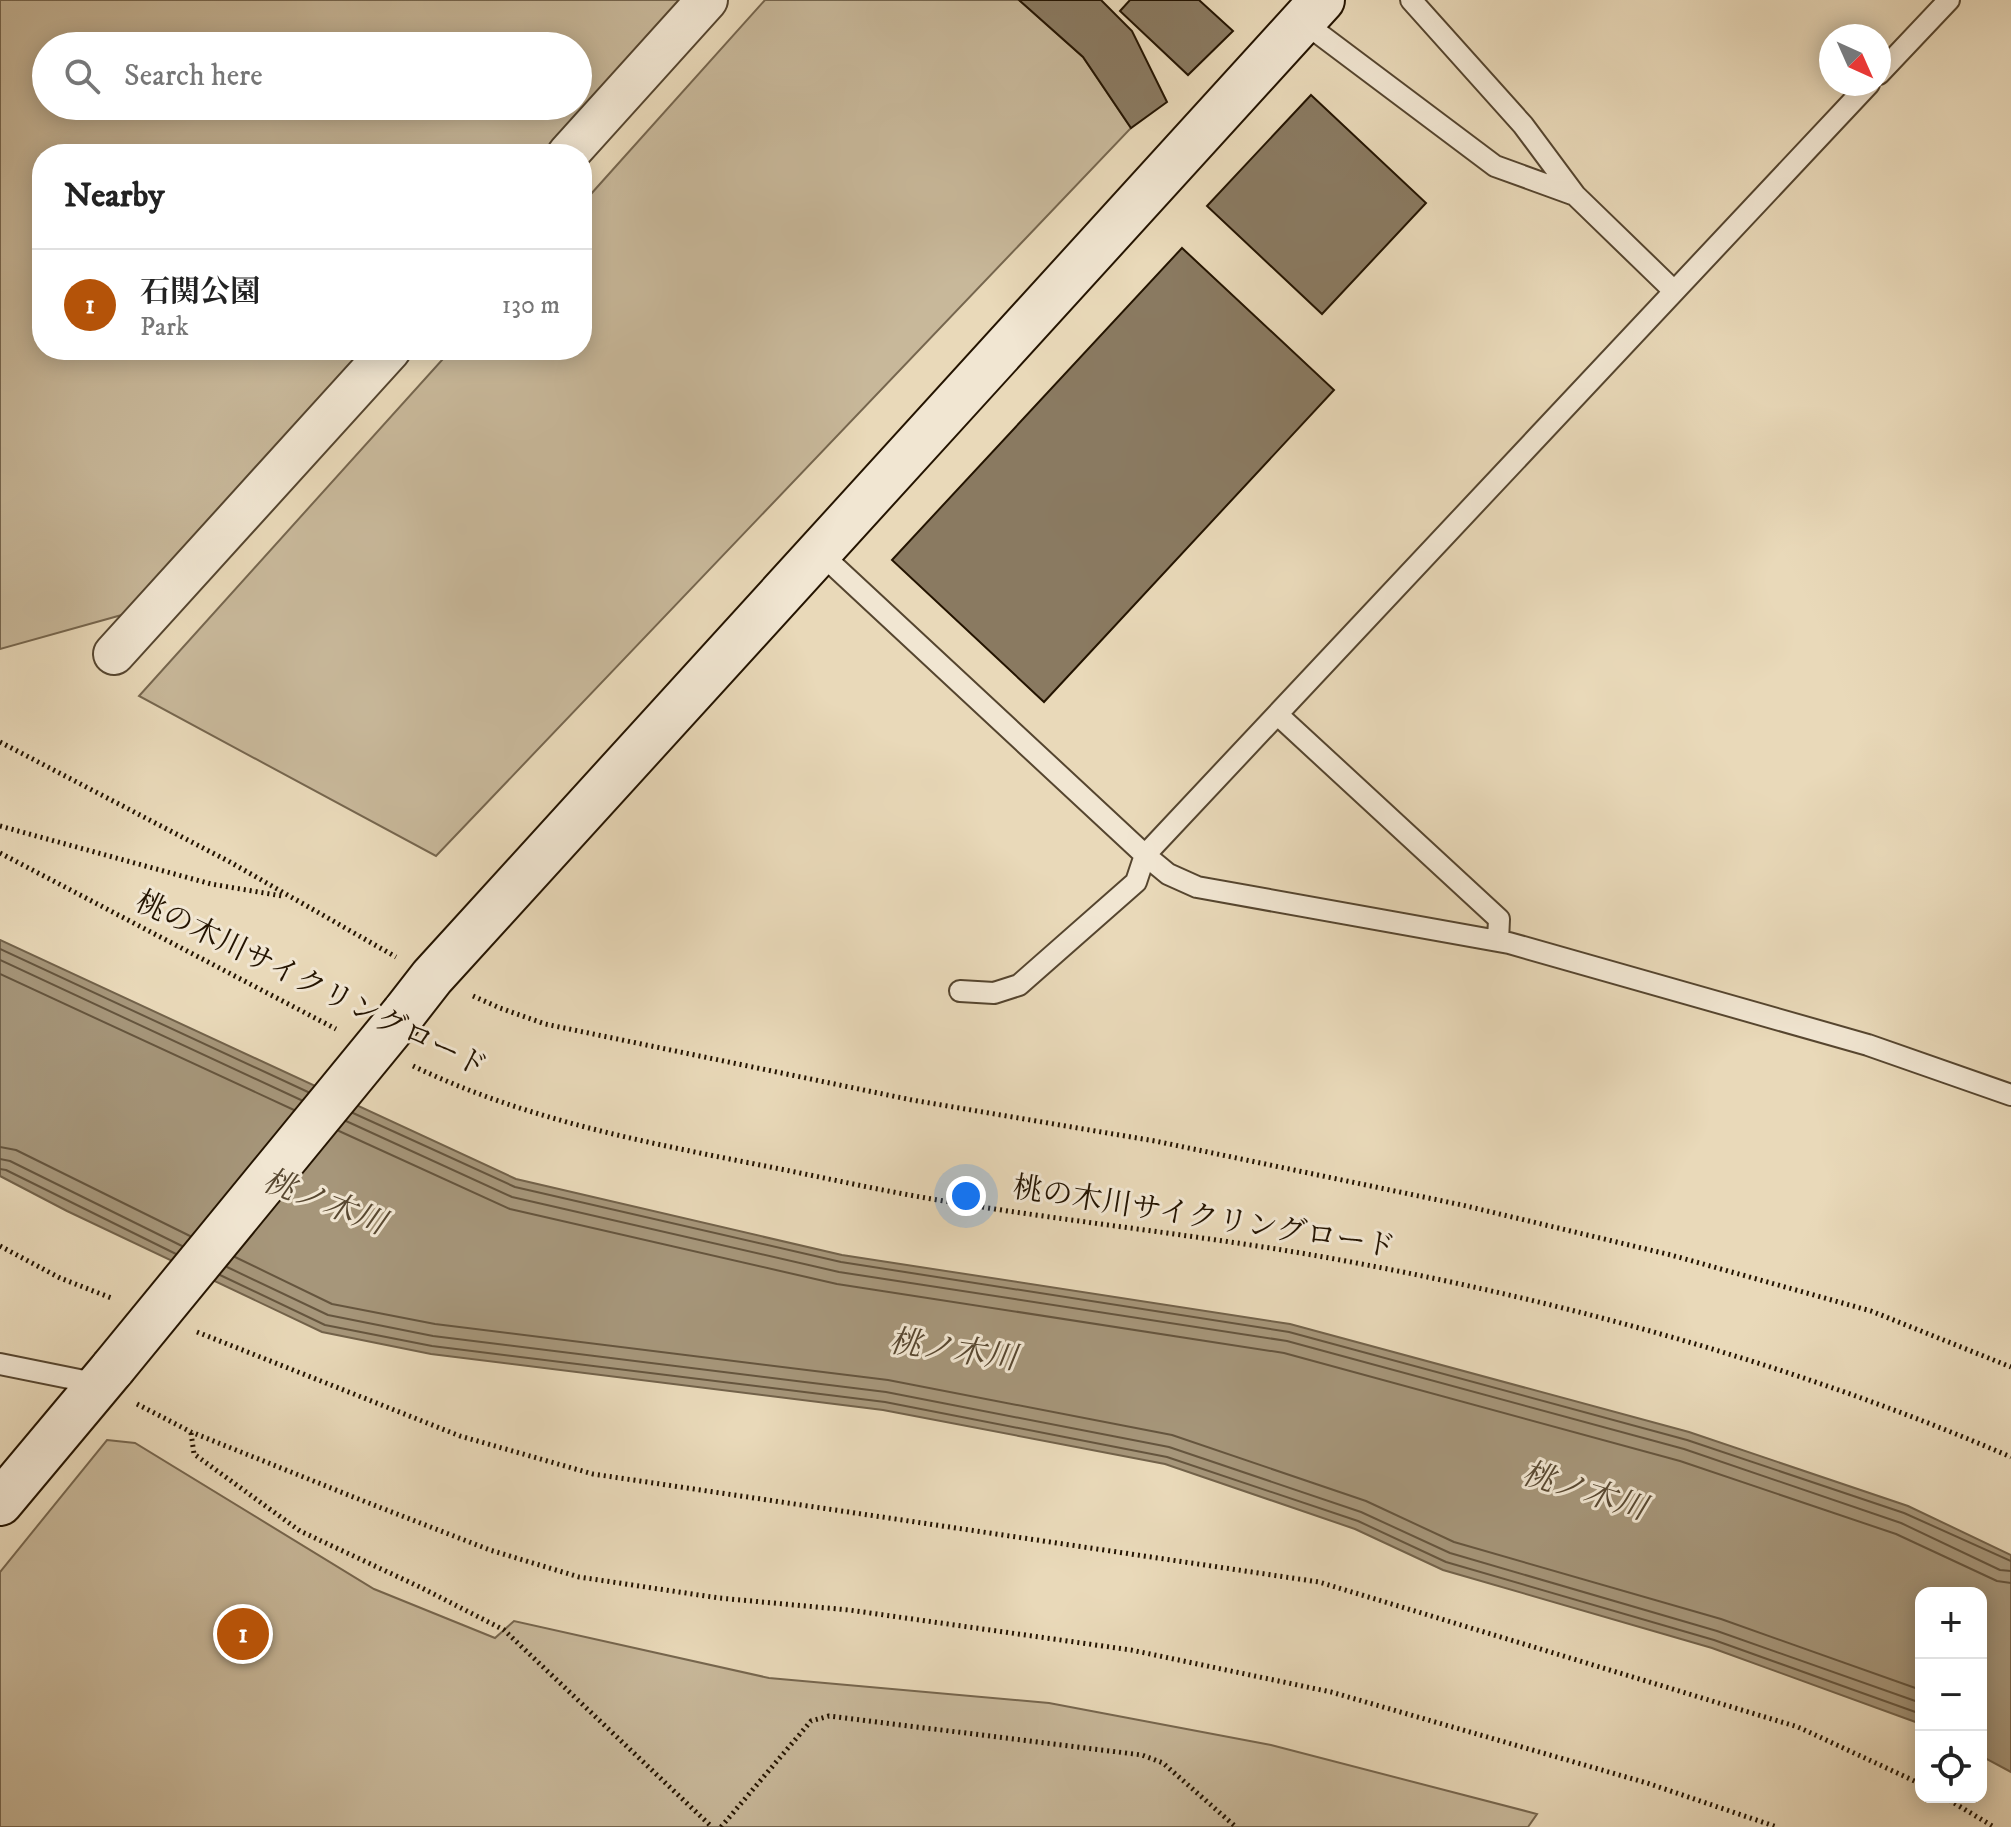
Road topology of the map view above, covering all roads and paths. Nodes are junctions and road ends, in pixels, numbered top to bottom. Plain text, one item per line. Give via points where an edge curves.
1 (707, 0) edge
2 (1411, 0) edge
3 (1949, 0) edge
4 (1312, 10) edge
5 (1891, 61) edge
6 (1858, 96) edge
7 (577, 144) edge
8 (1575, 195) junction
9 (1674, 291) junction
10 (381, 360) edge
11 (818, 551) junction
12 (114, 654) dead end
13 (1278, 715) junction
14 (0, 742) edge
15 (0, 826) edge
16 (0, 853) edge
17 (1145, 855) junction
18 (287, 897) junction
19 (1498, 941) junction
20 (432, 977) junction
21 (960, 991) dead end
22 (349, 1035) dead end
23 (401, 1060) dead end
24 (2011, 1095) edge
25 (0, 1246) edge
26 (120, 1301) dead end
27 (194, 1331) dead end
28 (0, 1364) edge
29 (2011, 1367) edge
30 (106, 1376) junction
31 (191, 1432) junction
32 (2011, 1457) edge
33 (0, 1503) edge
34 (1915, 1781) edge
35 (1954, 1803) edge
36 (712, 1827) edge
37 (721, 1827) edge
38 (1236, 1827) edge
39 (1777, 1827) edge
40 (1994, 1827) edge

1 - 7 street
2 - 8 lane via 1523,125
3 - 5 lane
4 - 8 lane via 1495,166
4 - 11 street
6 - 9 lane
8 - 9 lane
9 - 13 lane
10 - 12 street
11 - 17 lane
11 - 20 street
13 - 17 lane
13 - 19 lane via 1499,919
14 - 18 path
15 - 18 path via 211,884
16 - 22 path, 桃の木川サイクリングロード
17 - 19 lane via 1168,874 1197,887
17 - 21 lane via 1136,882 1019,985 994,993
18 - 20 path
19 - 24 lane via 1868,1045
20 - 29 path via 545,1024 912,1100 1155,1141 1671,1255 1871,1311
20 - 30 street, bridge
23 - 32 path, 桃の木川サイクリングロード via 513,1106 589,1130 925,1198 1465,1283 1693,1344 1925,1420
25 - 26 path via 60,1278
27 - 34 path via 460,1436 593,1474 1319,1582 1798,1727
28 - 30 lane
30 - 31 path
30 - 33 street
31 - 36 path via 194,1454 300,1531 504,1630
31 - 39 path via 490,1550 579,1577 1146,1653 1331,1692 1647,1783
35 - 40 path
37 - 38 path via 811,1721 829,1716 1142,1755 1163,1763

